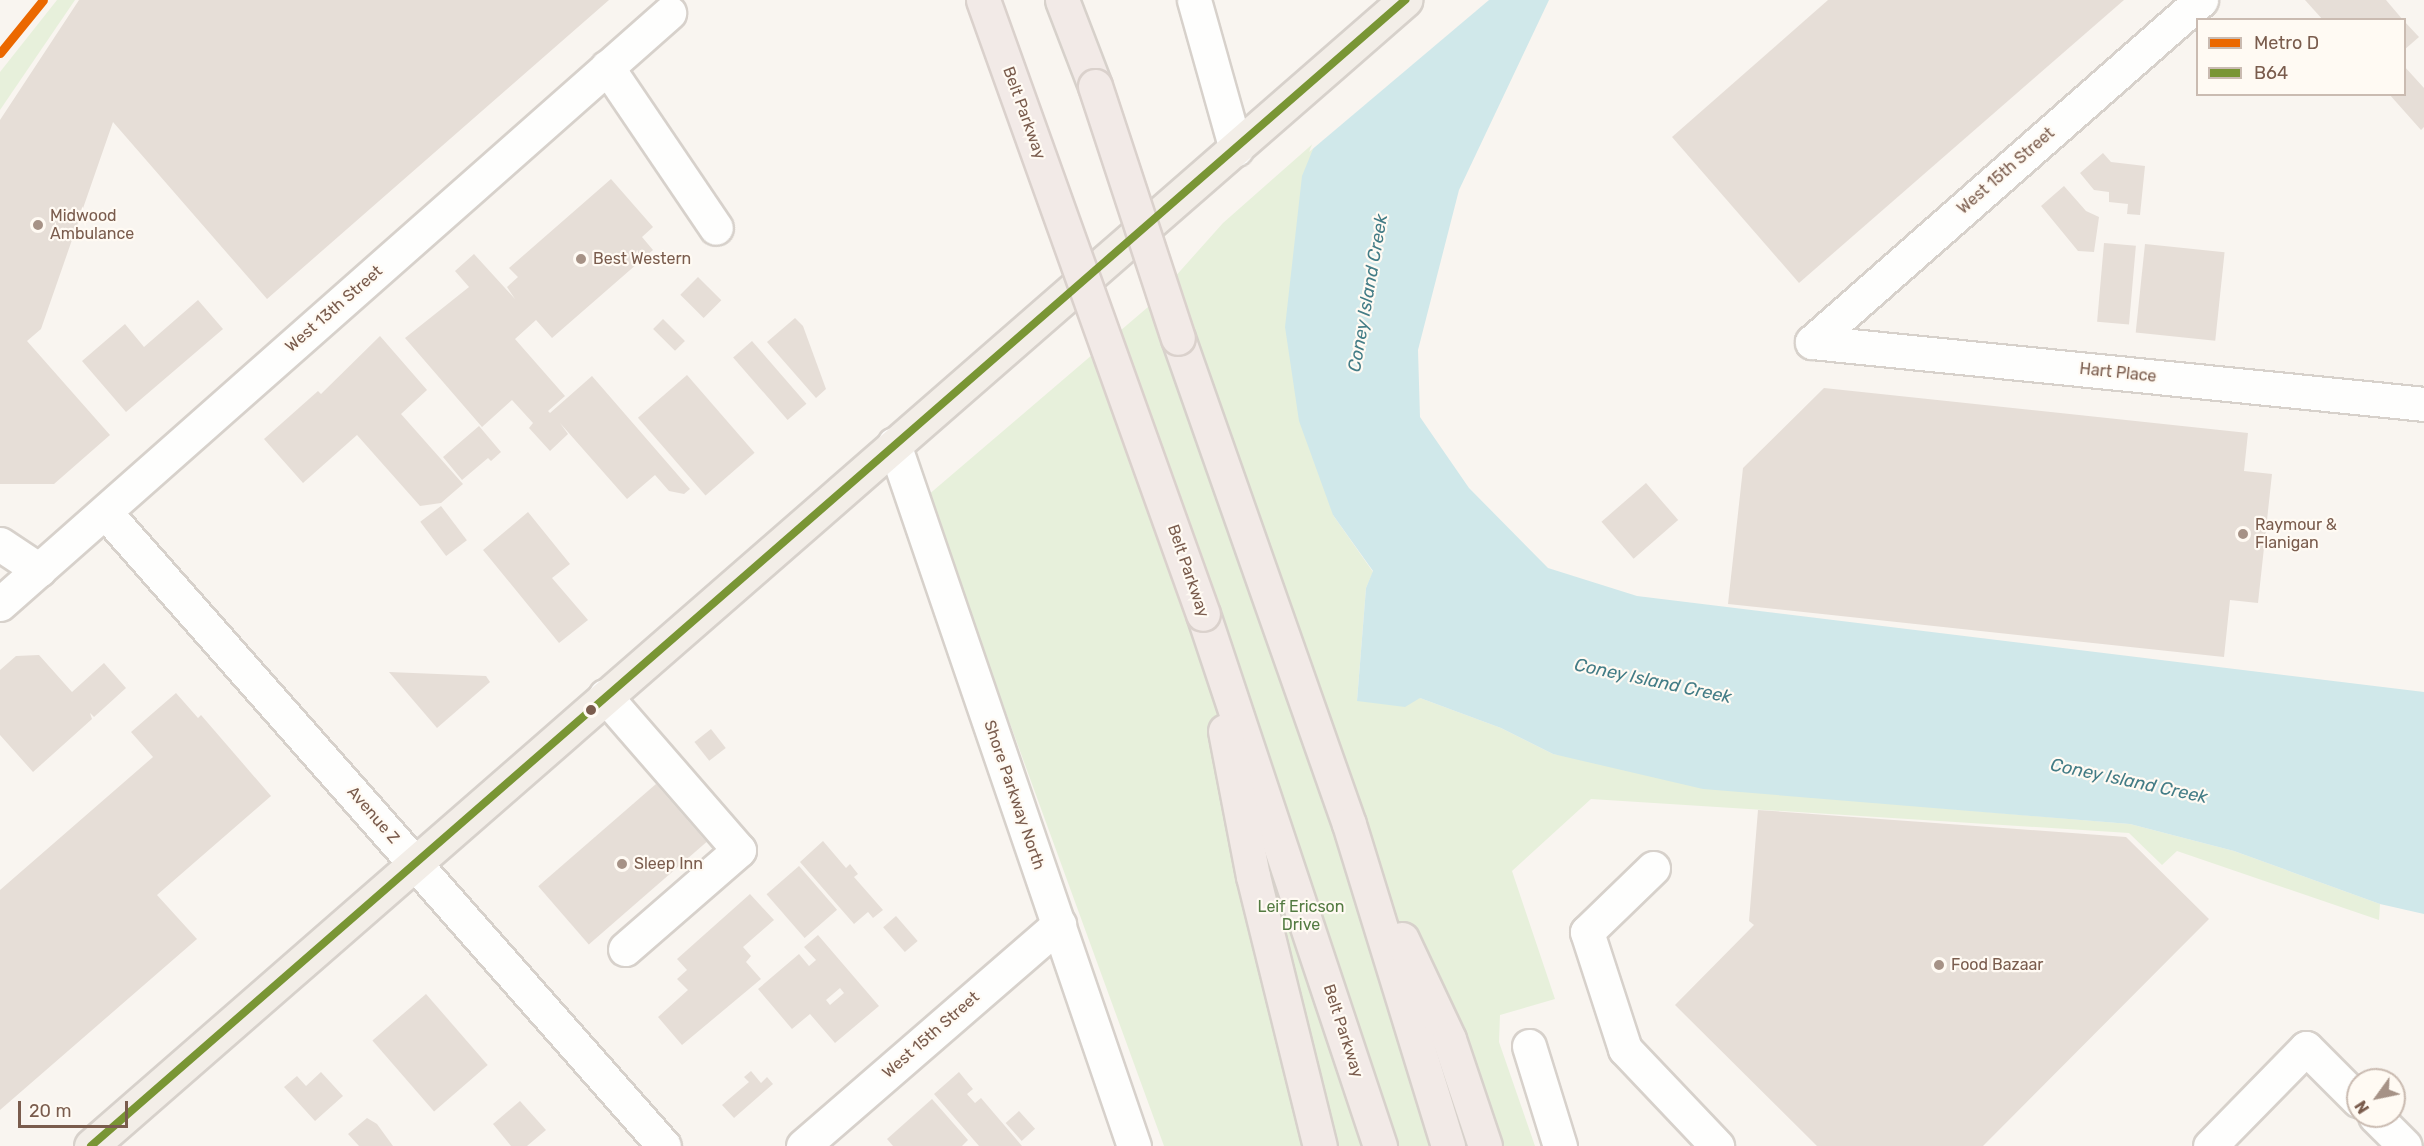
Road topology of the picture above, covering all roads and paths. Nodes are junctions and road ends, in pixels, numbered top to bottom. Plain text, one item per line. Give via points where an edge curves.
1 (982, 0) edge
2 (1062, 0) edge
3 (1194, 0) edge
4 (1405, 0) edge
5 (2201, 0) edge
6 (669, 13) dead end
7 (608, 67) junction
8 (1236, 149) junction
9 (716, 228) dead end
10 (1812, 342) joint
11 (2424, 404) edge
12 (894, 444) junction
13 (105, 512) junction
14 (0, 544) edge
15 (39, 570) junction
16 (0, 604) edge
17 (1203, 614) junction
18 (605, 696) junction
19 (1349, 824) junction
20 (414, 863) junction
21 (1653, 868) dead end
22 (1059, 924) junction
23 (625, 950) dead end
24 (1529, 1046) dead end
25 (2346, 1088) edge
26 (2387, 1128) edge
27 (91, 1146) edge
28 (664, 1146) edge
29 (803, 1146) edge
30 (1134, 1146) edge
31 (1320, 1146) edge
32 (1380, 1146) edge
33 (1448, 1146) edge
34 (1485, 1146) edge
35 (1560, 1146) edge
36 (1717, 1146) edge
37 (2210, 1146) edge
38 (2405, 1146) edge

1 - 17 highway, Belt Parkway, bridge
2 - 19 highway, bridge
3 - 8 street
4 - 8 main road
5 - 10 street, West 15th Street
6 - 7 street, West 13th Street
7 - 9 street
7 - 13 street, West 13th Street
8 - 12 main road
10 - 11 street, Hart Place
12 - 18 main road
12 - 22 street, Shore Parkway North
13 - 15 street, West 13th Street
13 - 20 street, Avenue Z
14 - 15 street
15 - 16 street, West 13th Street
17 - 31 highway via 1253,876
17 - 32 highway, Belt Parkway
18 - 20 main road
18 - 23 street via 739,850
19 - 33 highway
19 - 34 highway via 1449,1039
20 - 27 main road
20 - 28 street, Avenue Z
21 - 36 street via 1587,932 1625,1049
22 - 29 street, West 15th Street
22 - 30 street, Shore Parkway North
24 - 35 street
25 - 37 street via 2306,1048
26 - 38 street

